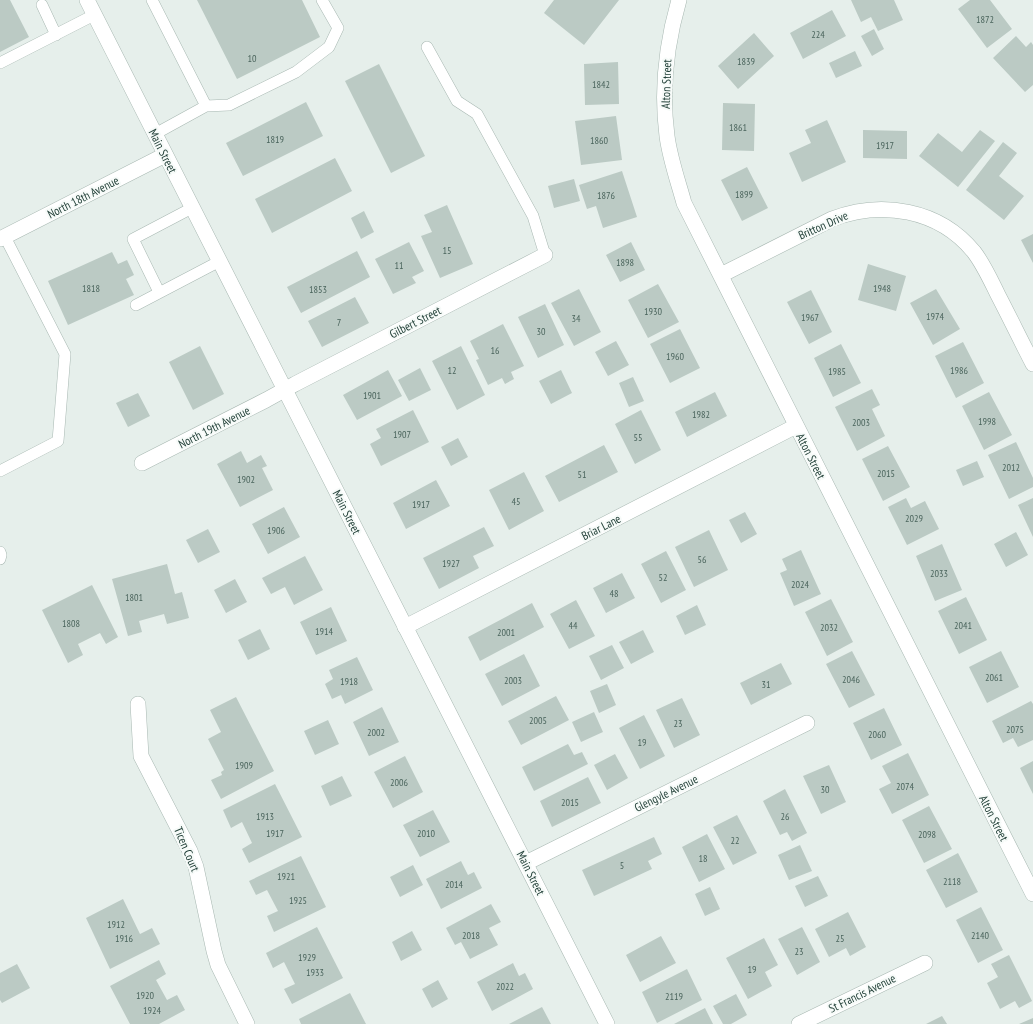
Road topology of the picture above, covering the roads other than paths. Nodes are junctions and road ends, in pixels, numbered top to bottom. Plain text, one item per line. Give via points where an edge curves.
1 (87, 0) edge
2 (152, 0) edge
3 (322, 0) edge
4 (679, 0) edge
5 (44, 2) edge
6 (94, 15) junction
7 (56, 35) junction
8 (427, 47) dead end
9 (0, 63) edge
10 (206, 106) junction
11 (155, 134) junction
12 (165, 154) junction
13 (192, 208) junction
14 (3, 238) edge
15 (545, 255) joint
16 (220, 262) junction
17 (721, 275) junction
18 (160, 292) junction
19 (136, 305) dead end
20 (1033, 364) edge
21 (285, 389) junction
22 (796, 426) junction
23 (142, 463) dead end
24 (0, 471) edge
25 (0, 552) edge
26 (0, 559) edge
27 (405, 627) junction
28 (138, 704) dead end
29 (807, 723) dead end
30 (526, 863) junction
31 (1033, 894) edge
32 (924, 963) dead end
33 (247, 1024) edge
34 (607, 1024) edge
35 (800, 1024) edge

1 - 6 street, Main Street
2 - 10 lane
3 - 10 lane via 338,28 329,47 296,72 229,105
4 - 17 street, Alton Street via 667,52 664,91 668,138 684,203
5 - 7 lane
6 - 7 lane
6 - 11 street, Main Street
7 - 9 lane
8 - 15 lane via 457,101 477,114 533,216
10 - 11 lane
11 - 12 street, Main Street
12 - 13 street, Main Street
12 - 14 street, North 18th Avenue
13 - 16 street, Main Street
13 - 18 lane via 133,239
14 - 24 lane via 64,354 58,441
15 - 21 street, Gilbert Street
16 - 18 lane
16 - 21 street, Main Street
17 - 20 street, Britton Drive via 846,214 885,209 915,213 951,231 974,252
17 - 22 street, Alton Street
18 - 19 lane
21 - 23 street, North 19th Avenue
21 - 27 street, Main Street
22 - 27 street, Briar Lane
22 - 31 street, Alton Street
25 - 26 lane
27 - 30 street, Main Street
28 - 33 street, Ticen Court via 141,756 193,859 216,958
29 - 30 street, Glengyle Avenue
30 - 34 street, Main Street
32 - 35 street, St Francis Avenue

